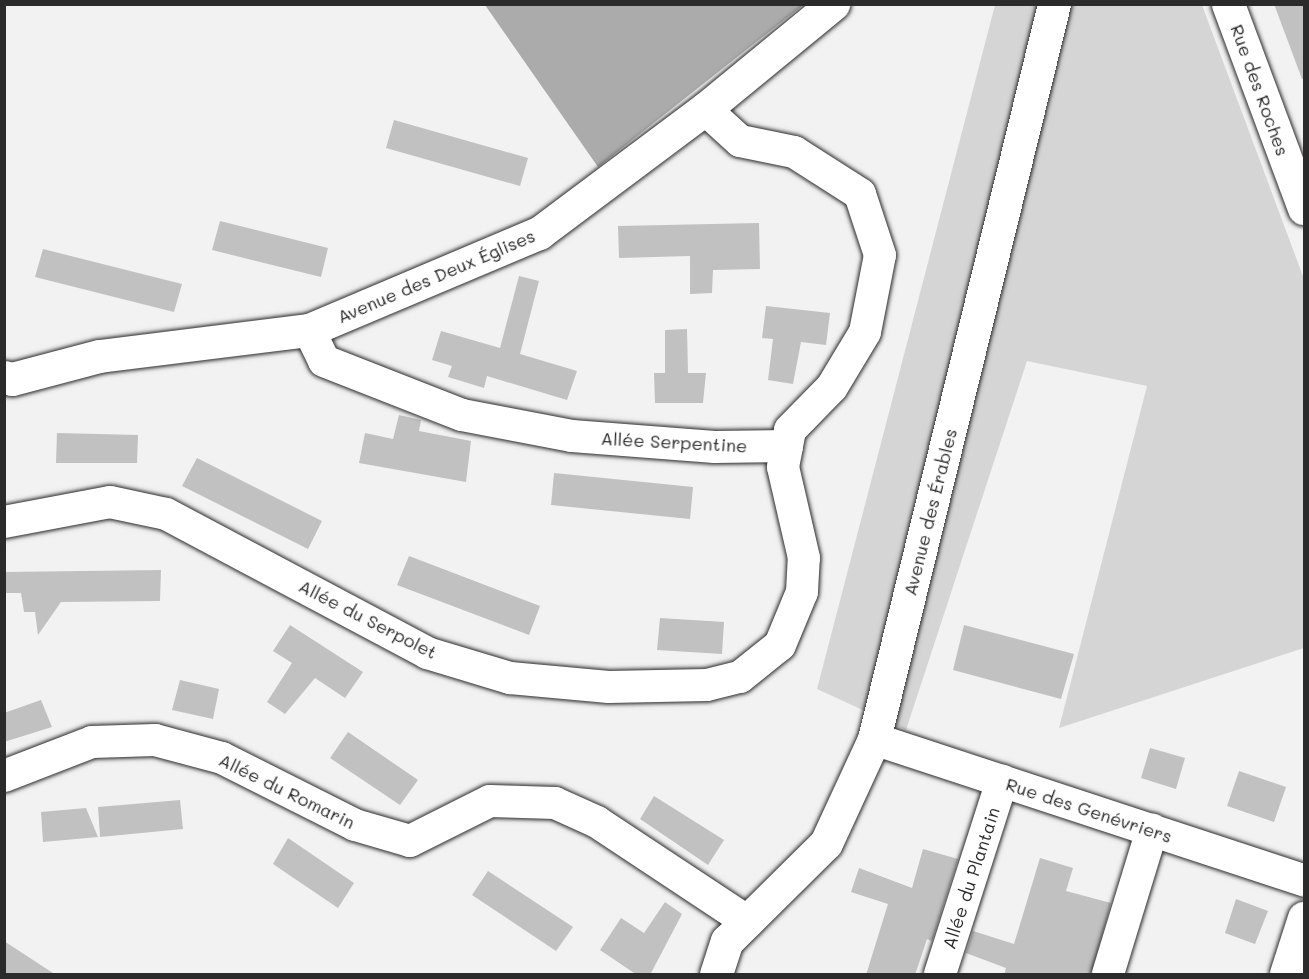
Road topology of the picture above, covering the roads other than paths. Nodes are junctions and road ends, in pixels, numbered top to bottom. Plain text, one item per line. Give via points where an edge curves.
1 (833, 4) edge
2 (1054, 4) edge
3 (1228, 4) edge
4 (705, 109) junction
5 (1305, 208) edge
6 (309, 330) junction
7 (7, 382) edge
8 (787, 446) junction
9 (4, 522) edge
10 (874, 740) junction
11 (4, 776) edge
12 (1002, 781) junction
13 (1152, 830) junction
14 (1305, 880) edge
15 (1305, 918) edge
16 (748, 922) junction
17 (716, 975) edge
18 (940, 975) edge
19 (1108, 975) edge
20 (1286, 975) edge

1 - 4 street, Avenue des Deux Églises
2 - 10 street, Avenue des Érables
3 - 5 street, Rue des Roches
4 - 6 street, Avenue des Deux Églises via 539,233
4 - 8 street via 740,141 794,152 860,194 880,255 865,332 832,387 790,430
6 - 7 street, Avenue des Deux Églises via 99,356
6 - 8 street, Allée Serpentine via 324,361 462,415 572,436 715,447
8 - 9 street, Allée du Serpolet via 783,467 804,558 802,592 780,645 740,677 707,685 609,687 510,678 427,653 166,514 110,502
10 - 12 street, Rue des Genévriers
10 - 16 street, Avenue des Érables via 826,843
11 - 16 street, Allée du Romarin via 92,742 155,740 222,758 355,825 410,841 490,801 555,803 597,822
12 - 13 street, Rue des Genévriers
12 - 18 street, Allée du Plantain
13 - 14 street, Rue des Genévriers
13 - 19 street
15 - 20 street
16 - 17 street, Avenue des Érables via 727,941

